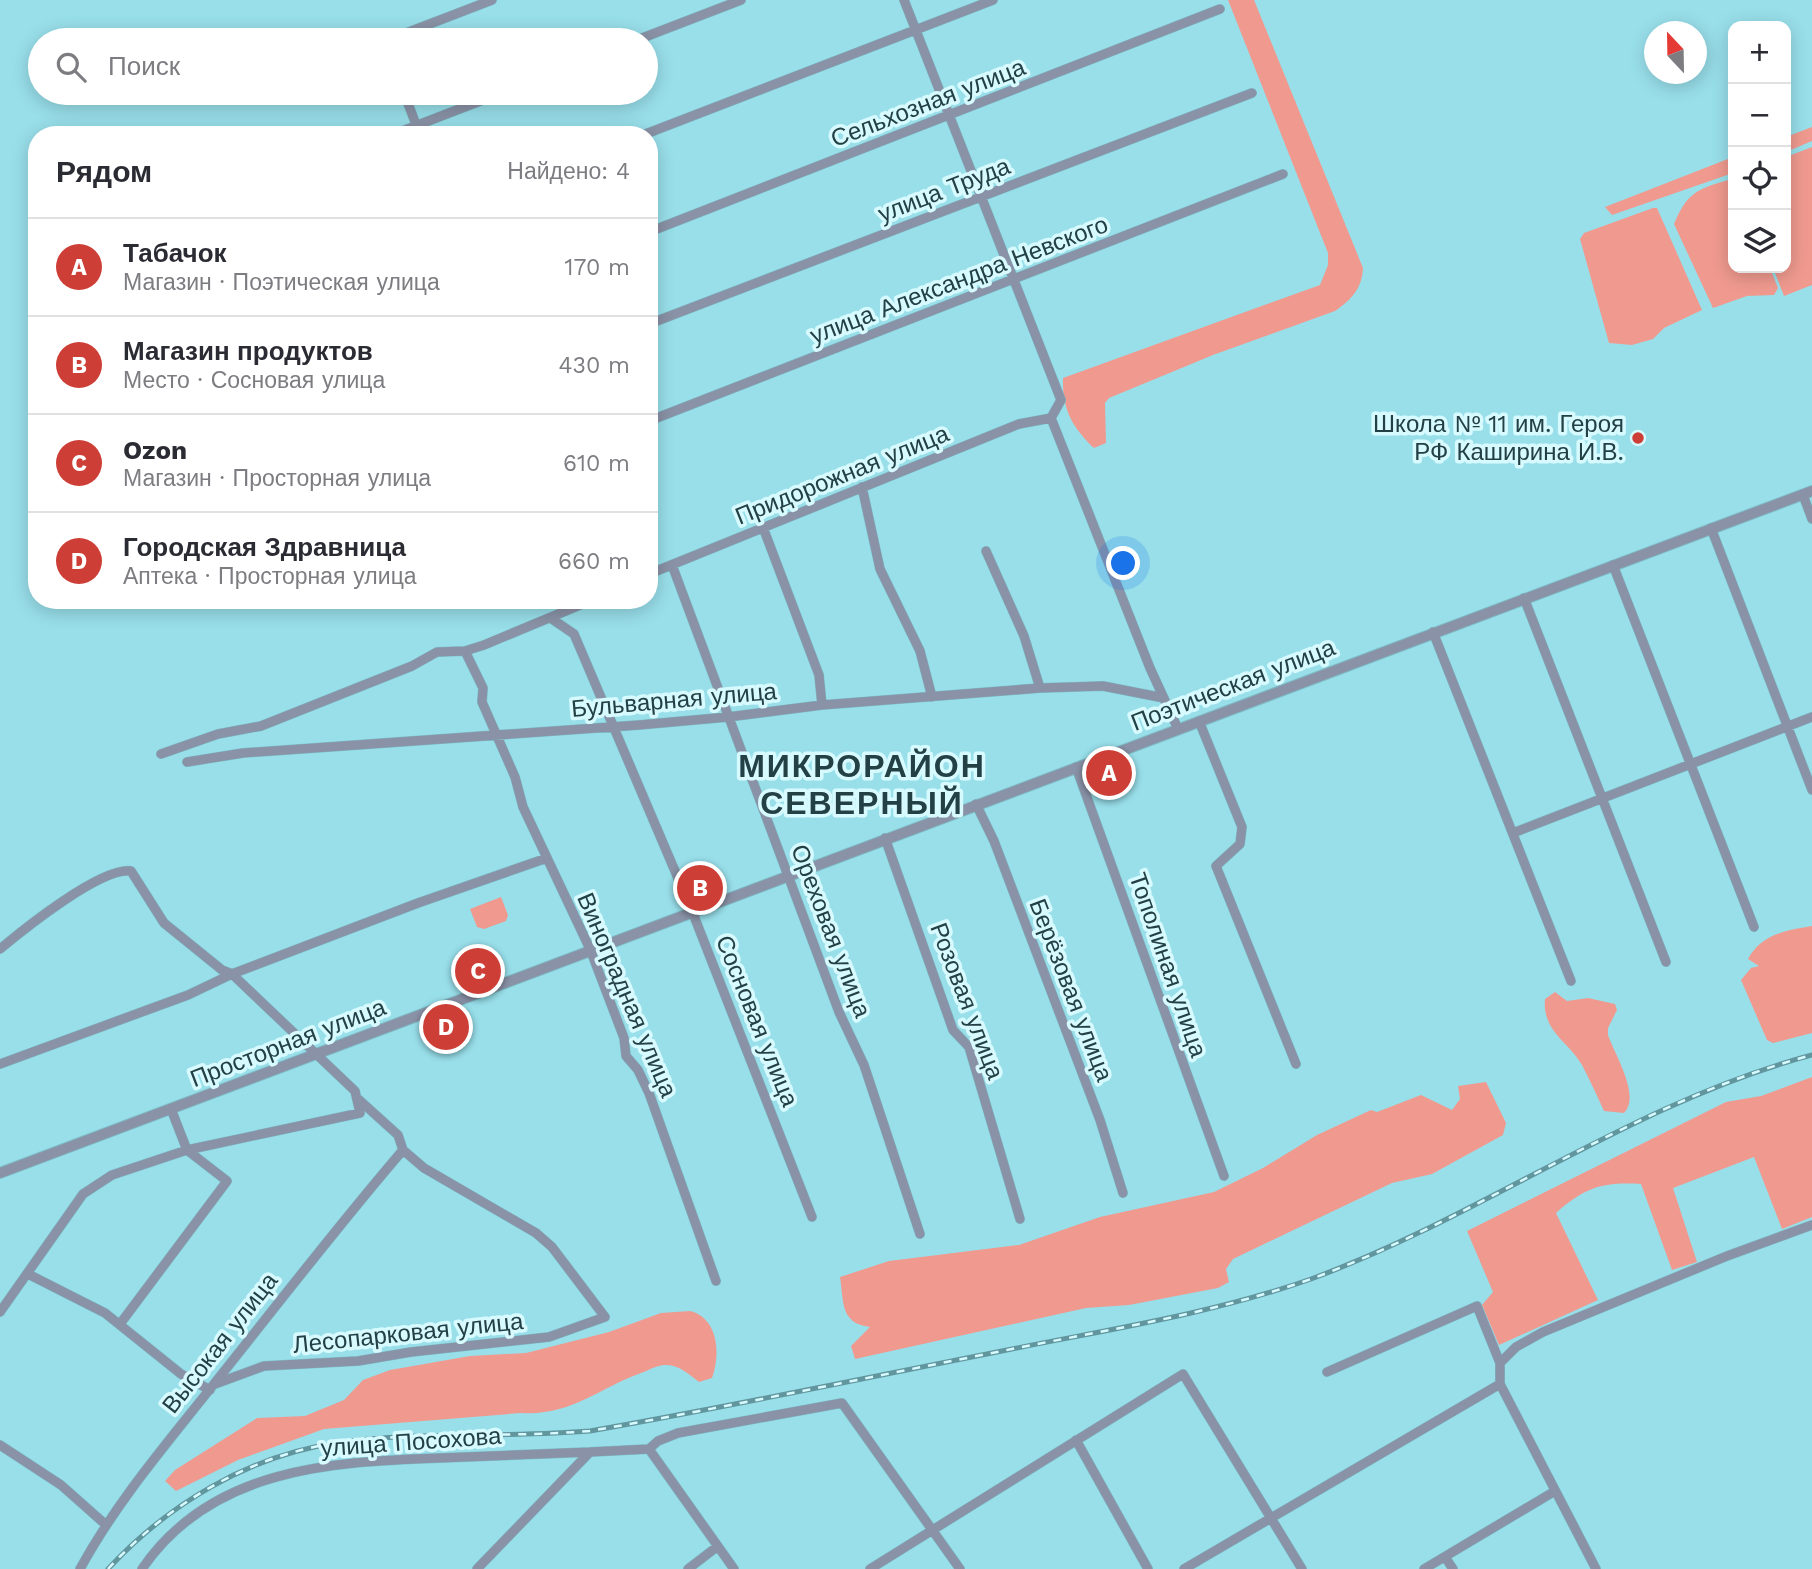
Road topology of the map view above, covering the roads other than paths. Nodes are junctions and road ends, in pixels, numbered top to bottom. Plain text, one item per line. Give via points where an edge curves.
1 (492, 0) edge
2 (741, 0) edge
3 (904, 0) edge
4 (993, 0) edge
5 (1220, 9) dead end
6 (419, 28) edge
7 (916, 30) junction
8 (658, 32) edge
9 (1252, 93) dead end
10 (409, 105) edge
11 (474, 105) edge
12 (950, 115) junction
13 (416, 126) edge
14 (427, 126) edge
15 (658, 129) edge
16 (1283, 174) dead end
17 (981, 196) junction
18 (658, 229) edge
19 (1014, 279) junction
20 (658, 321) edge
21 (658, 417) edge
22 (1051, 418) junction
23 (862, 487) junction
24 (1807, 493) edge
25 (1812, 519) edge
26 (1711, 528) junction
27 (764, 530) junction
28 (986, 551) dead end
29 (672, 565) junction
30 (1613, 565) junction
31 (658, 570) edge
32 (1524, 598) junction
33 (573, 609) edge
34 (552, 619) junction
35 (1433, 632) junction
36 (465, 651) junction
37 (1040, 688) junction
38 (932, 697) junction
39 (1164, 698) junction
40 (822, 705) junction
41 (1812, 716) edge
42 (728, 718) junction
43 (1199, 720) junction
44 (613, 726) junction
45 (1787, 726) junction
46 (1178, 729) junction
47 (495, 733) junction
48 (161, 754) dead end
49 (187, 762) dead end
50 (1692, 764) junction
51 (1076, 767) junction
52 (1812, 790) edge
53 (1602, 799) junction
54 (976, 804) junction
55 (1513, 833) junction
56 (885, 838) junction
57 (547, 858) junction
58 (788, 874) junction
59 (692, 911) junction
60 (1754, 928) dead end
61 (0, 949) edge
62 (590, 949) junction
63 (1666, 962) dead end
64 (232, 974) junction
65 (1571, 981) dead end
66 (317, 1056) junction
67 (0, 1064) edge
68 (1296, 1064) dead end
69 (357, 1098) junction
70 (172, 1109) junction
71 (187, 1150) junction
72 (403, 1150) junction
73 (0, 1173) edge
74 (1224, 1176) dead end
75 (1123, 1193) dead end
76 (812, 1217) dead end
77 (1020, 1219) dead end
78 (1812, 1225) edge
79 (920, 1234) dead end
80 (28, 1274) junction
81 (716, 1281) dead end
82 (0, 1312) edge
83 (120, 1324) junction
84 (1500, 1363) junction
85 (1327, 1371) dead end
86 (1500, 1384) junction
87 (212, 1387) junction
88 (1076, 1440) junction
89 (0, 1445) edge
90 (649, 1449) junction
91 (590, 1452) junction
92 (1555, 1491) junction
93 (1269, 1519) junction
94 (105, 1524) junction
95 (932, 1530) junction
96 (718, 1546) junction
97 (1445, 1557) junction
98 (80, 1569) edge
99 (142, 1569) edge
100 (477, 1569) edge
101 (688, 1569) edge
102 (734, 1569) edge
103 (870, 1569) edge
104 (960, 1569) edge
105 (1148, 1569) edge
106 (1184, 1569) edge
107 (1302, 1569) edge
108 (1424, 1569) edge
109 (1453, 1569) edge
110 (1596, 1569) edge

1 - 6 street
2 - 8 street
3 - 7 street
4 - 7 street
5 - 12 street, Сельхозная улица
7 - 12 street
7 - 15 street
9 - 17 street, улица Труда
10 - 13 street
11 - 14 street
12 - 17 street
12 - 18 street, Сельхозная улица
16 - 19 street, улица Александра Невского
17 - 19 street
17 - 20 street, улица Труда
19 - 21 street, улица Александра Невского
19 - 22 street via 1061,400
22 - 23 street, Придорожная улица via 1019,424
22 - 39 street
23 - 27 street, Придорожная улица
23 - 38 street via 880,569 920,651
24 - 25 street
24 - 26 street, Поэтическая улица
26 - 30 street, Поэтическая улица
26 - 45 street
27 - 29 street, Придорожная улица via 717,544
27 - 40 street via 819,675
28 - 37 street via 1024,636
29 - 31 street, Придорожная улица
29 - 42 street, Ореховая улица
30 - 32 street, Поэтическая улица
30 - 50 street
32 - 35 street, Поэтическая улица
32 - 53 street
33 - 34 street
34 - 36 street
34 - 44 street, Сосновая улица via 574,634
35 - 43 street, Поэтическая улица
35 - 55 street
36 - 47 street, Виноградная улица via 483,688 482,702
36 - 48 street via 437,652 261,726 218,734
37 - 38 street, Бульварная улица
37 - 39 street, Бульварная улица via 1103,686
38 - 40 street, Бульварная улица
39 - 46 street
40 - 42 street, Бульварная улица
41 - 45 street
42 - 44 street, Бульварная улица
42 - 58 street, Ореховая улица
43 - 46 street, Поэтическая улица
43 - 68 street via 1242,827 1240,844 1216,866
44 - 47 street, Бульварная улица
44 - 59 street, Сосновая улица
45 - 50 street
45 - 52 street
46 - 51 street, Поэтическая улица
47 - 49 street, Бульварная улица via 243,753
47 - 57 street, Виноградная улица
50 - 53 street
50 - 60 street
51 - 54 street, Поэтическая улица
51 - 74 street, Тополиная улица
53 - 55 street
53 - 63 street
54 - 56 street, Поэтическая улица
54 - 75 street, Берёзовая улица via 1100,1120
55 - 65 street
56 - 58 street, Поэтическая улица
56 - 77 street, Розовая улица via 953,1030 969,1047
57 - 62 street, Виноградная улица
57 - 64 street
58 - 59 street, Поэтическая улица
58 - 79 street, Ореховая улица via 838,1012 864,1065
59 - 62 street, Поэтическая улица
59 - 76 street, Сосновая улица
61 - 64 street via 40,916 113,873 131,871 164,923
62 - 66 street, Просторная улица
62 - 81 street, Виноградная улица via 624,1038 626,1056 649,1093
64 - 66 street
64 - 67 street via 188,995
66 - 69 street
66 - 70 street, Просторная улица
69 - 71 street via 360,1113
69 - 72 street via 398,1135
70 - 71 street
70 - 73 street, Просторная улица
71 - 80 street via 112,1175 83,1194
71 - 83 street via 228,1181
72 - 87 street, Высокая улица via 323,1243
72 - 87 street, Лесопарковая улица via 424,1168 536,1233 605,1317 549,1337 358,1361 264,1366
78 - 84 street via 1543,1332 1516,1347
80 - 82 street
80 - 83 street via 74,1295
83 - 87 street via 181,1374
84 - 85 street via 1477,1306
84 - 86 street
86 - 92 street
86 - 93 street
87 - 94 street, Высокая улица
88 - 93 street via 1183,1374
88 - 95 street
88 - 105 street
89 - 94 street via 61,1485
90 - 91 street, улица Посохова
90 - 95 street via 678,1433 842,1403
90 - 96 street
91 - 99 street, улица Посохова via 368,1461 293,1471 232,1493 189,1519 159,1544
91 - 100 street
92 - 97 street
92 - 110 street
93 - 106 street
93 - 107 street
94 - 98 street, Высокая улица
95 - 103 street
95 - 104 street
96 - 101 street
96 - 102 street
97 - 108 street
97 - 109 street

